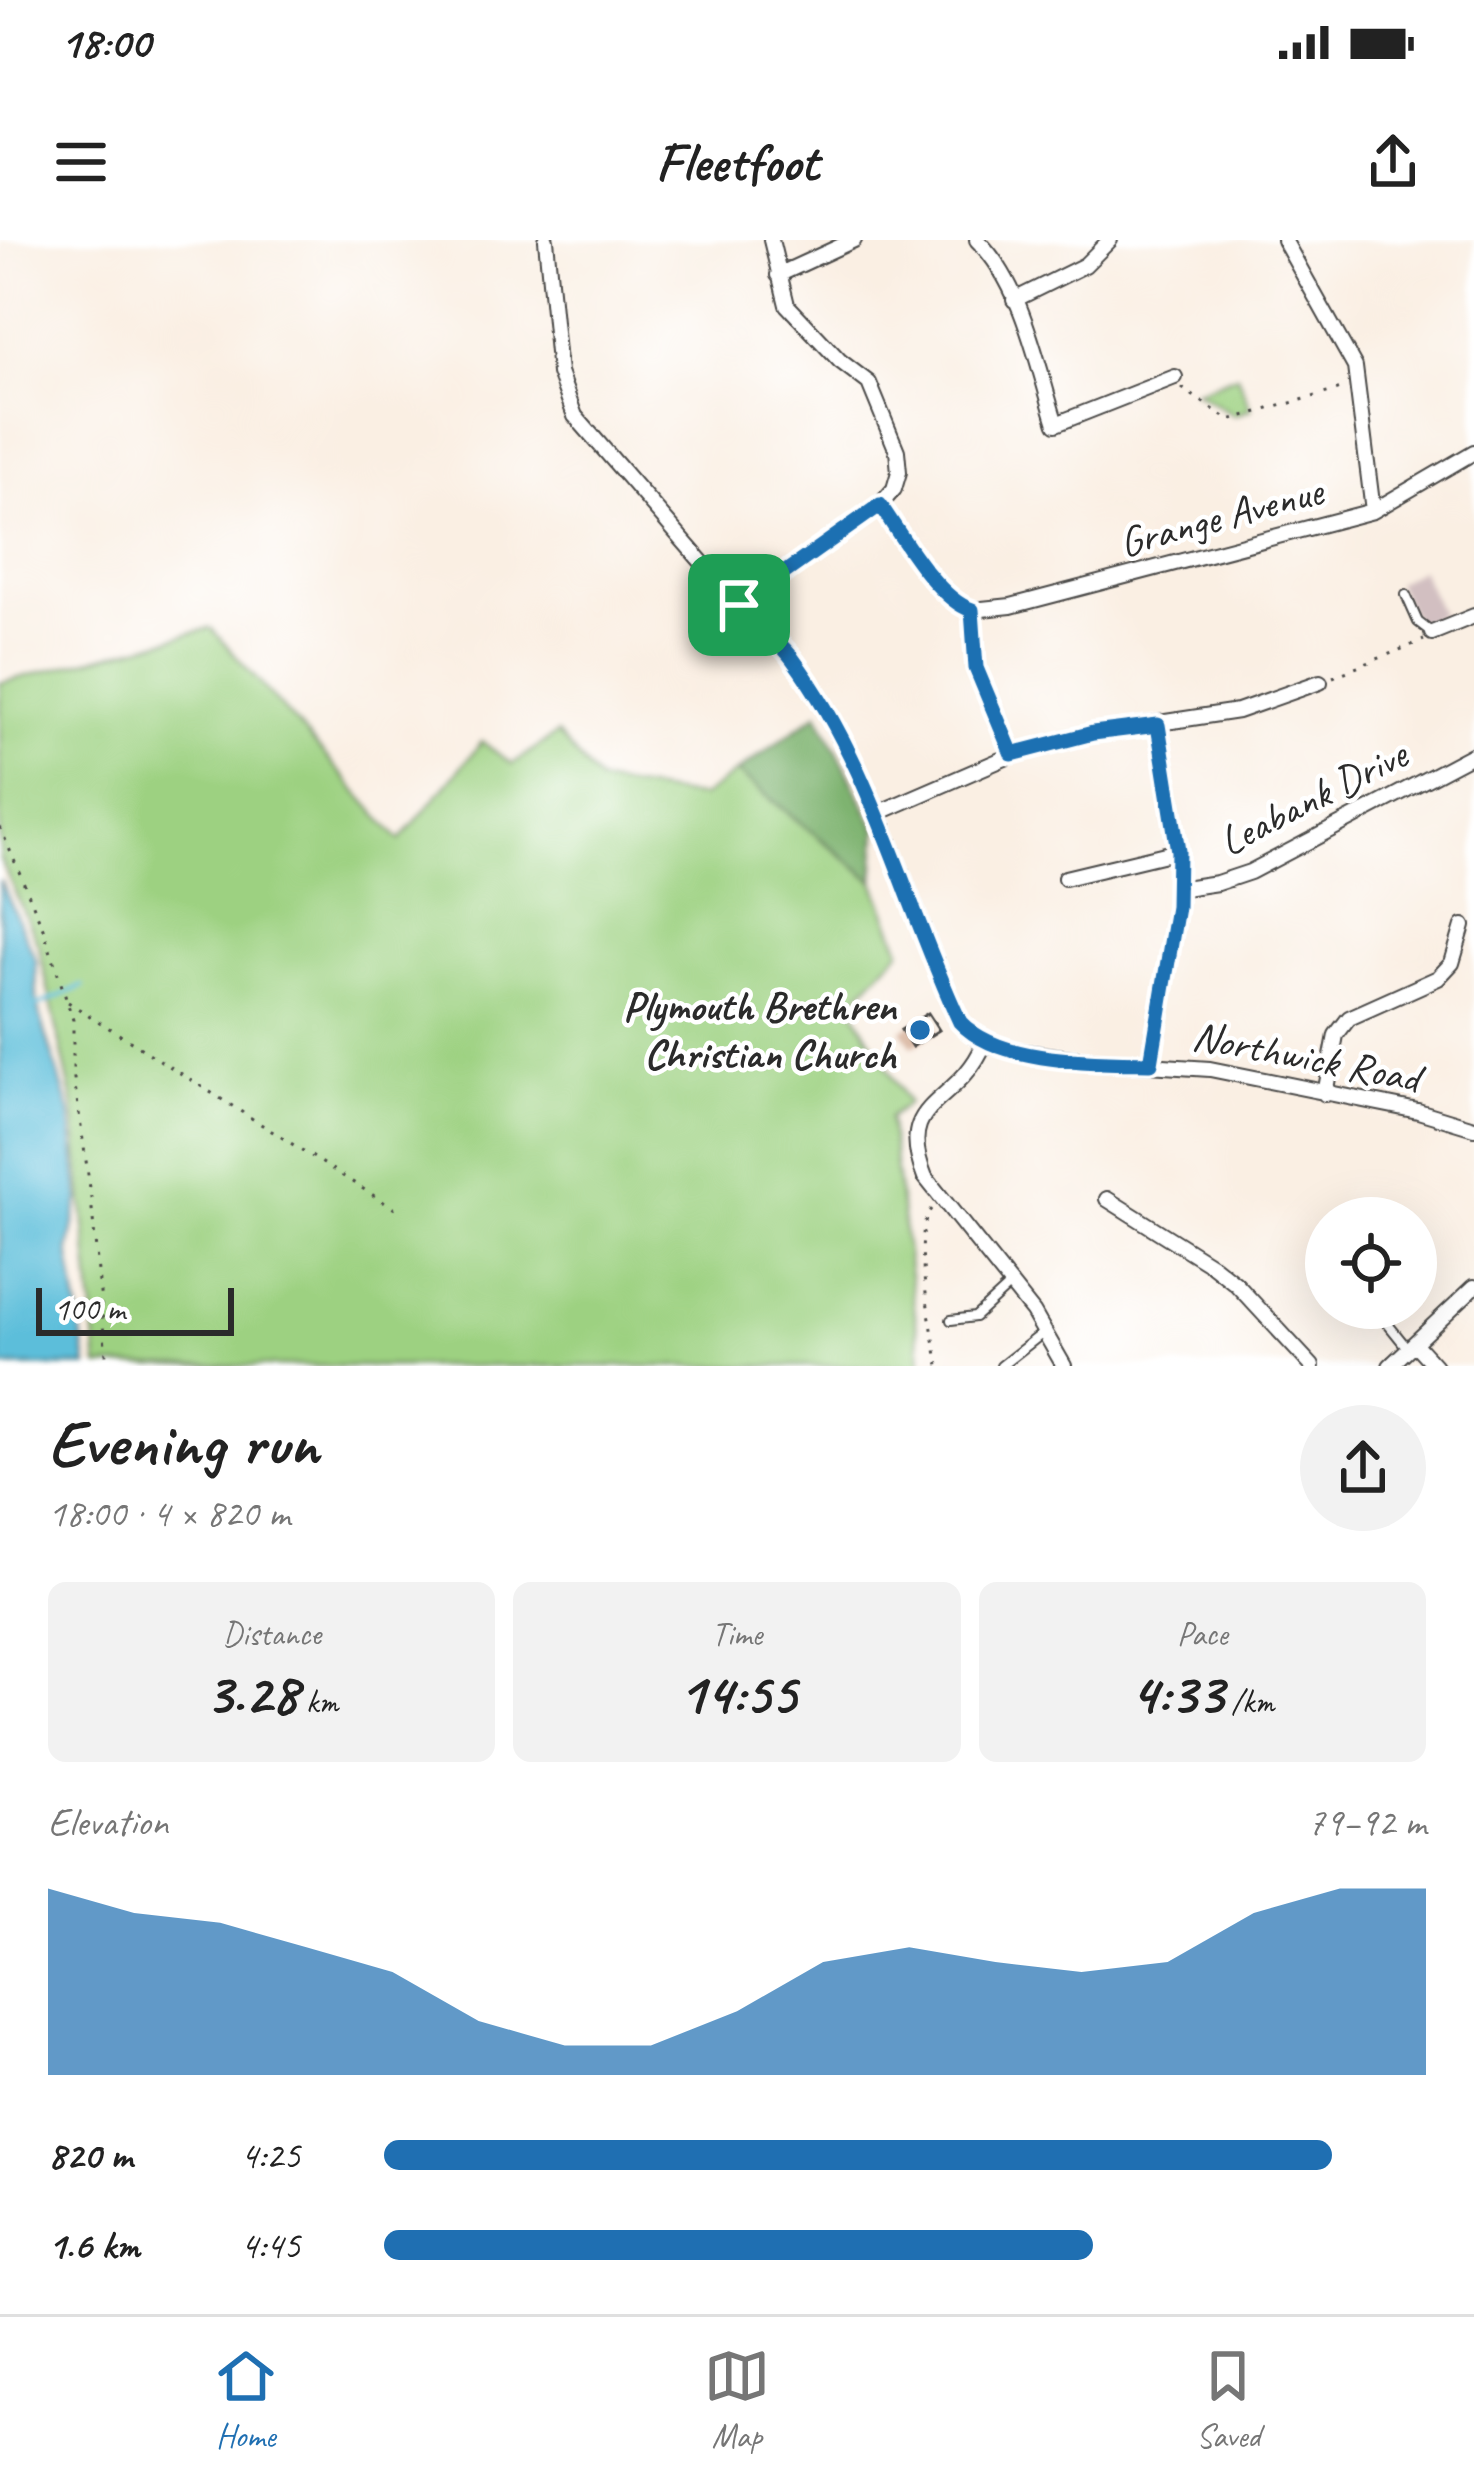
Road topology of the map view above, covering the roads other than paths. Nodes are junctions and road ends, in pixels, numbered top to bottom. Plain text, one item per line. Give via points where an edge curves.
1 (546, 240) edge
2 (771, 240) edge
3 (854, 240) edge
4 (977, 240) edge
5 (1110, 240) edge
6 (1284, 240) edge
7 (778, 275) junction
8 (1014, 300) junction
9 (1175, 377) road end
10 (1474, 452) edge
11 (880, 505) junction
12 (1373, 511) junction
13 (1406, 595) dead end
14 (739, 605) junction
15 (972, 610) junction
16 (1474, 616) edge
17 (1432, 633) joint
18 (1320, 682) road end
19 (1158, 725) junction
20 (1012, 754) junction
21 (1474, 754) edge
22 (878, 813) junction
23 (1178, 851) junction
24 (1065, 878) dead end
25 (1177, 889) junction
26 (1463, 926) dead end
27 (984, 1044) junction
28 (1151, 1063) junction
29 (1325, 1094) junction
30 (1474, 1128) edge
31 (1107, 1199) dead end
32 (1011, 1284) junction
33 (1474, 1287) edge
34 (951, 1320) dead end
35 (1395, 1329) edge
36 (1044, 1332) junction
37 (1412, 1347) junction
38 (1001, 1366) edge
39 (1064, 1366) edge
40 (1312, 1366) edge
41 (1390, 1366) edge
42 (1435, 1366) edge

1 - 14 street via 560,373 575,416
2 - 7 street
3 - 7 street
4 - 8 street
5 - 8 street via 1085,265
6 - 12 street via 1351,356
7 - 11 street via 787,305 869,383 897,451 894,489
8 - 9 street via 1056,424
10 - 12 street, Grange Avenue
11 - 14 street
11 - 15 street via 926,571
12 - 15 street, Grange Avenue via 1011,607
13 - 17 lane
14 - 22 street via 789,654
15 - 20 street via 976,668
16 - 17 street
18 - 19 street via 1238,711
19 - 20 street
19 - 23 street
20 - 22 street
21 - 25 street, Leabank Drive via 1250,872
22 - 27 street via 955,1012
23 - 24 street
23 - 25 street
25 - 28 street
26 - 29 street via 1452,963 1438,978 1349,1018 1336,1035
27 - 28 street, Northwick Road
27 - 32 street via 967,1076 932,1103 914,1139 940,1198
28 - 29 street, Northwick Road
29 - 30 street, Northwick Road
31 - 40 street via 1213,1264
32 - 34 lane via 975,1317
32 - 36 street
33 - 37 street
35 - 37 lane
36 - 38 lane
36 - 39 street
37 - 41 street
37 - 42 street

